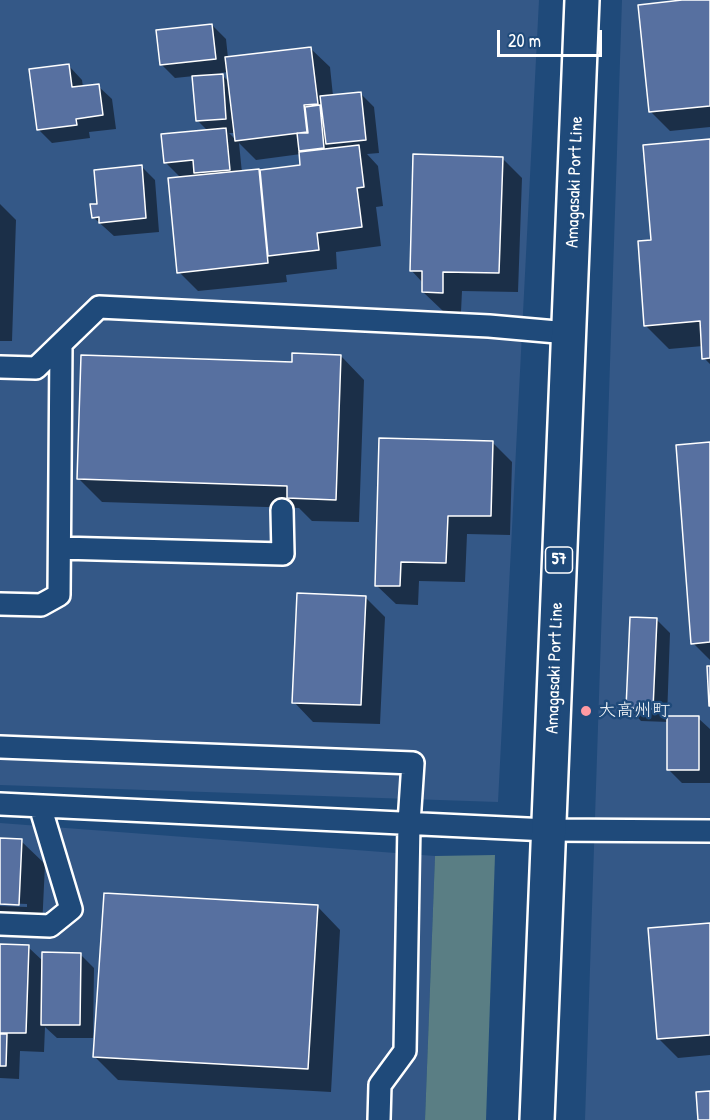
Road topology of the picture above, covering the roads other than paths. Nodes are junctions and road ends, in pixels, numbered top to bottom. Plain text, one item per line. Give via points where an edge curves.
1 (582, 0) edge
2 (568, 333) junction
3 (61, 344) junction
4 (0, 367) edge
5 (282, 510) dead end
6 (60, 548) junction
7 (0, 603) edge
8 (0, 747) edge
9 (0, 804) edge
10 (40, 806) junction
11 (409, 823) junction
12 (548, 830) junction
13 (710, 831) edge
14 (0, 924) edge
15 (379, 1120) edge
16 (537, 1120) edge

1 - 2 main road, Amagasaki Port Line / 57
2 - 3 lane via 99,307
2 - 12 main road, Amagasaki Port Line / 57
3 - 4 lane via 36,368
3 - 6 lane
5 - 6 lane via 283,554
6 - 7 lane via 59,595 41,605
8 - 11 lane via 413,763
9 - 10 lane
10 - 11 lane
10 - 14 lane via 71,909 50,926
11 - 12 lane
11 - 15 lane via 405,1051 380,1085
12 - 13 lane
12 - 16 main road, Amagasaki Port Line / 57

